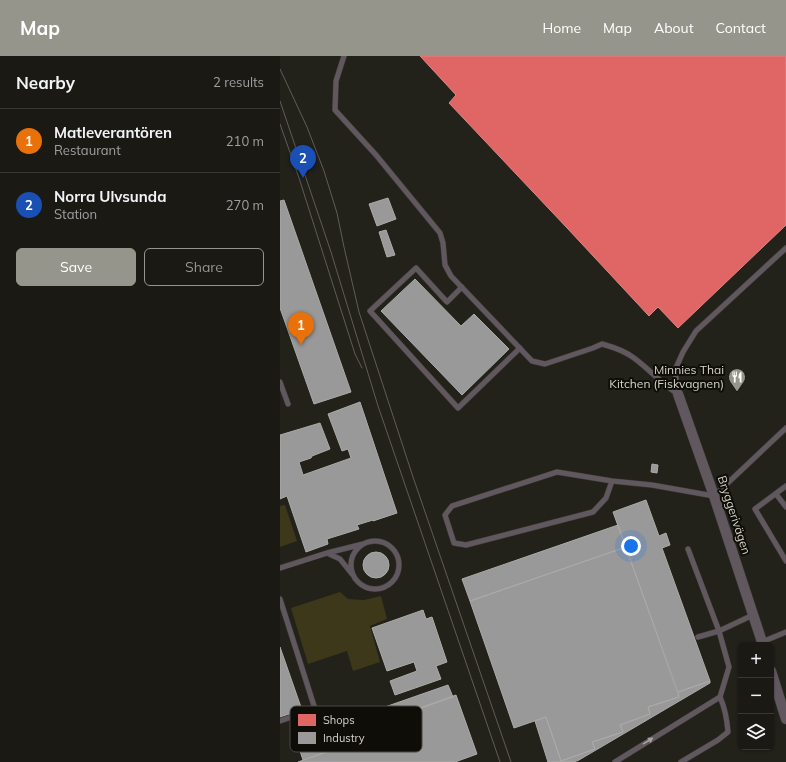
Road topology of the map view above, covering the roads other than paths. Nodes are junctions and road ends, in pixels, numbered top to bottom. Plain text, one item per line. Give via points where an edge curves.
1 (344, 56) edge
2 (786, 248) edge
3 (462, 287) junction
4 (520, 348) junction
5 (280, 382) edge
6 (678, 394) junction
7 (288, 404) dead end
8 (786, 428) edge
9 (612, 480) junction
10 (786, 486) edge
11 (776, 494) junction
12 (714, 496) junction
13 (786, 507) edge
14 (366, 543) junction
15 (688, 549) dead end
16 (327, 553) junction
17 (786, 561) edge
18 (280, 568) edge
19 (352, 574) junction
20 (280, 599) edge
21 (753, 615) junction
22 (719, 631) junction
23 (786, 632) edge
24 (698, 637) dead end
25 (762, 642) edge
26 (767, 642) edge
27 (773, 678) edge
28 (720, 696) junction
29 (314, 706) edge
30 (290, 718) edge
31 (786, 718) edge
32 (280, 721) edge
33 (615, 762) edge
34 (681, 762) edge

1 - 3 lane via 336,81 335,110 440,233 445,265
2 - 6 lane via 696,331 674,370
3 - 4 lane
3 - 4 lane via 447,302 416,268 370,311 458,408
4 - 6 lane via 532,361 544,364 602,344 633,357
5 - 7 lane
6 - 12 street, Bryggerivägen
8 - 12 lane
9 - 9 lane via 557,472 452,506 446,515 454,544 466,545 594,512 606,498
9 - 12 lane
10 - 11 lane
11 - 13 lane
11 - 17 lane via 755,509
12 - 21 street, Bryggerivägen
14 - 16 lane
14 - 19 lane via 356,550 351,563
14 - 19 lane via 386,543 396,552 399,564 397,576 382,588 368,588 358,583
15 - 22 lane
16 - 18 lane
16 - 19 lane via 340,559
20 - 29 lane
21 - 22 lane
21 - 25 street, Bryggerivägen
22 - 24 lane
22 - 28 lane via 730,667
23 - 26 lane
27 - 31 street
33 -> 28 lane
28 - 34 lane via 728,732
30 - 32 lane

